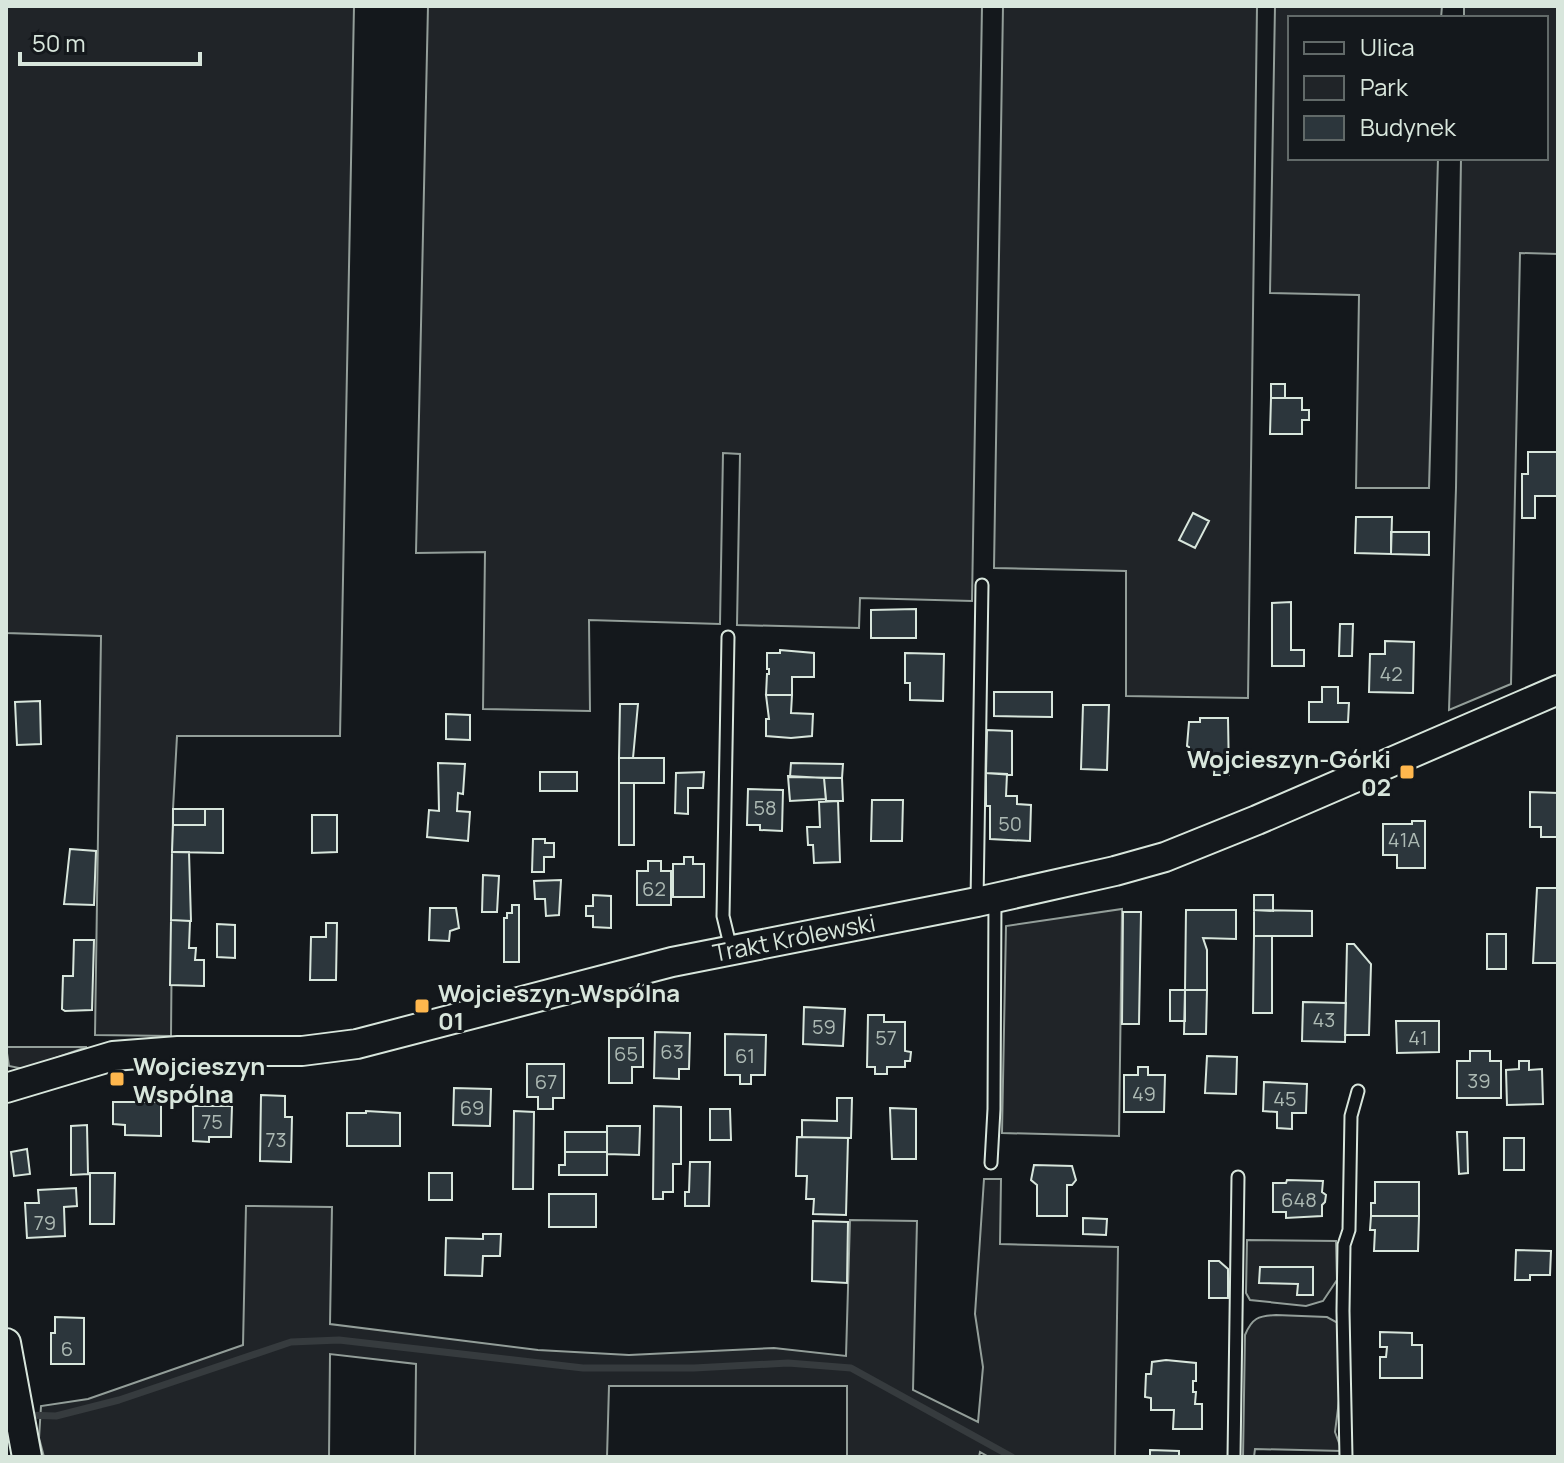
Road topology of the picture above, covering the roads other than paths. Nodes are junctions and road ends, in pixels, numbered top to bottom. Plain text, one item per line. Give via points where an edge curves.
1 (982, 585) dead end
2 (728, 637) dead end
3 (1558, 690) edge
4 (986, 899) junction
5 (732, 949) junction
6 (6, 1088) edge
7 (1358, 1091) dead end
8 (991, 1163) dead end
9 (1238, 1177) dead end
10 (6, 1343) edge
11 (25, 1449) edge
12 (1234, 1457) edge
13 (1346, 1457) edge

1 - 4 lane
2 - 5 lane via 723,916
3 - 4 street, Trakt Królewski via 1165,857
4 - 5 street, Trakt Królewski
4 - 8 lane via 994,1109
5 - 6 street, Trakt Królewski via 357,1044 302,1051 113,1056
7 - 13 lane via 1351,1116 1349,1230 1344,1245
9 - 12 lane
10 - 11 street

